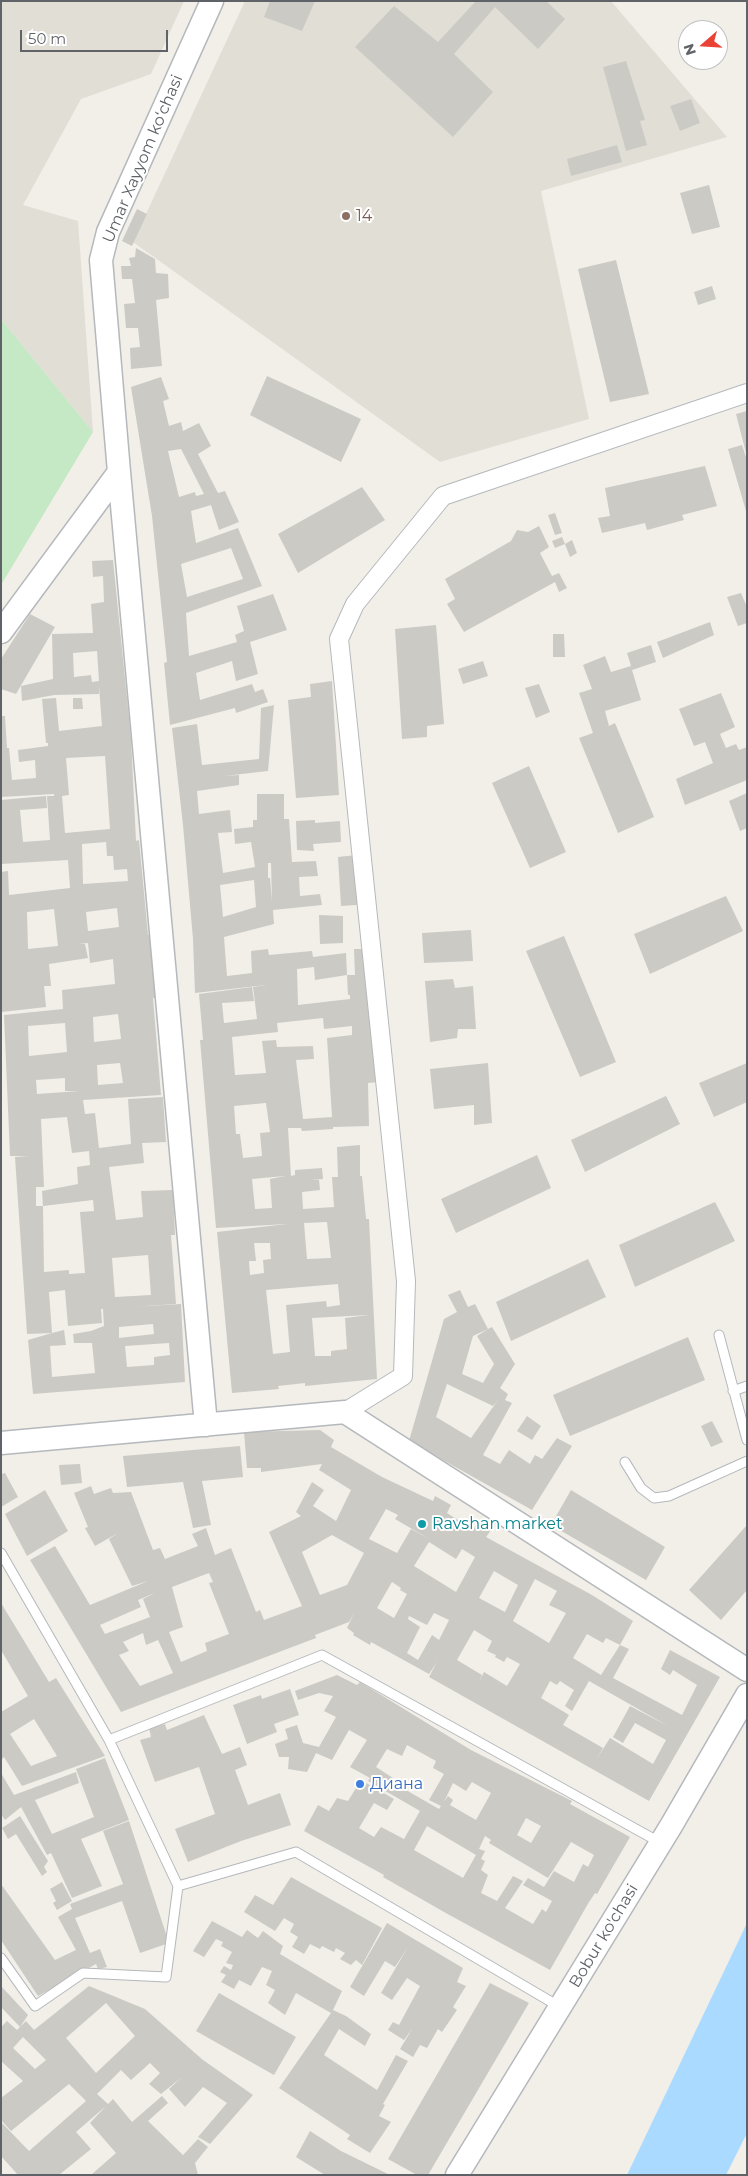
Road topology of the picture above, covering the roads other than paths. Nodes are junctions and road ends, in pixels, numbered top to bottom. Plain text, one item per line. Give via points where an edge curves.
1 (212, 1) edge
2 (747, 393) edge
3 (118, 472) junction
4 (1, 632) edge
5 (719, 1335) dead end
6 (747, 1386) edge
7 (734, 1391) junction
8 (345, 1412) junction
9 (206, 1425) junction
10 (747, 1440) edge
11 (1, 1444) edge
12 (747, 1460) edge
13 (625, 1462) dead end
14 (1, 1553) edge
15 (747, 1670) edge
16 (747, 1695) edge
17 (109, 1740) junction
18 (661, 1843) junction
19 (178, 1886) junction
20 (1, 1958) edge
21 (561, 2008) junction
22 (457, 2175) edge

1 - 3 street, Umar Xayyom ko‘chasi via 108,232 102,260
2 - 8 street via 443,496 355,604 339,639 406,1281 403,1376
3 - 4 street
3 - 9 street, Umar Xayyom ko‘chasi
5 - 7 lane
6 - 7 lane
7 - 10 lane
8 - 9 street
8 - 15 street
9 - 11 street
12 - 13 lane via 669,1496 654,1498 641,1488
14 - 17 lane
16 - 18 street, Bobur ko'chasi
17 - 18 lane via 322,1655
17 - 19 lane
18 - 21 street, Bobur ko'chasi
19 - 20 lane via 166,1977 83,1973 35,2006
19 - 21 lane via 296,1852
21 - 22 street, Bobur ko'chasi

